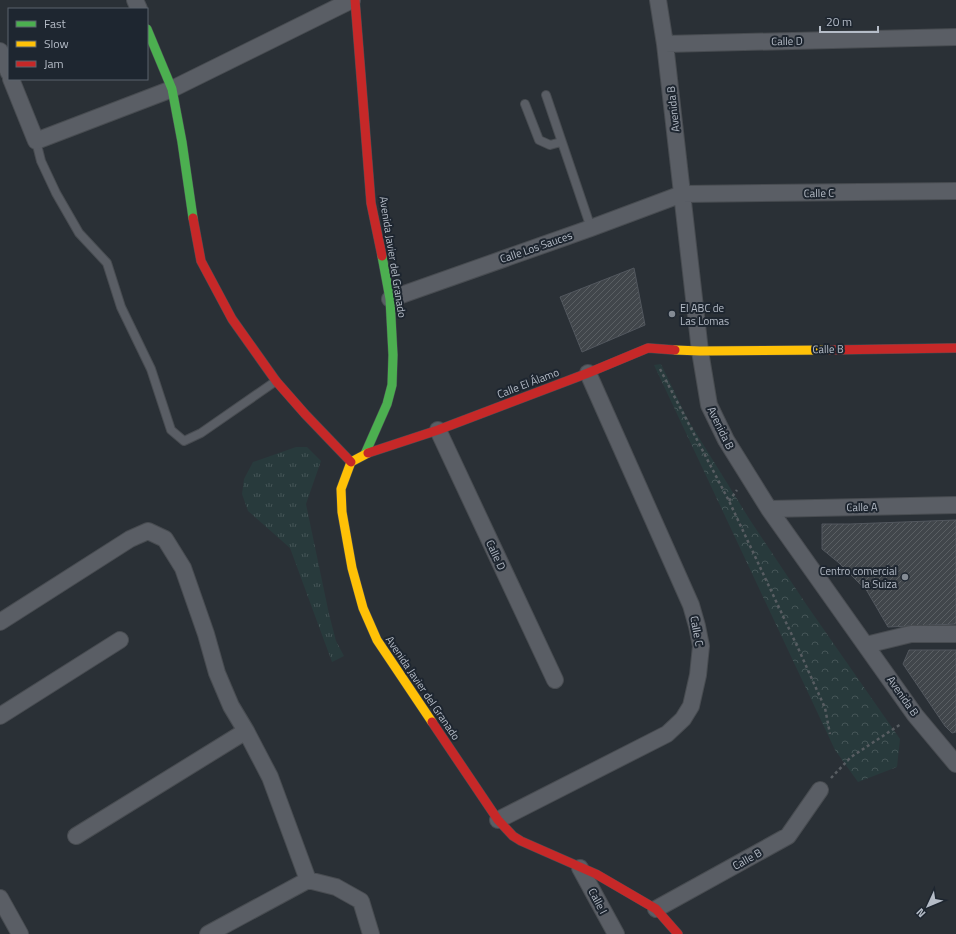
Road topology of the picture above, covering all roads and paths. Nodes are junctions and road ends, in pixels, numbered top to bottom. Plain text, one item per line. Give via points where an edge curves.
1 (353, 0) edge
2 (658, 0) edge
3 (148, 30) edge
4 (956, 37) edge
5 (665, 44) junction
6 (0, 51) edge
7 (8, 71) edge
8 (11, 80) edge
9 (172, 89) junction
10 (546, 95) dead end
11 (525, 104) dead end
12 (36, 141) junction
13 (561, 142) junction
14 (956, 192) edge
15 (682, 194) junction
16 (590, 228) junction
17 (390, 299) junction
18 (648, 348) junction
19 (956, 348) edge
20 (700, 351) junction
21 (588, 373) junction
22 (276, 381) junction
23 (438, 430) junction
24 (365, 454) junction
25 (350, 462) junction
26 (956, 505) edge
27 (769, 509) junction
28 (0, 622) edge
29 (956, 634) edge
30 (120, 640) dead end
31 (866, 645) junction
32 (555, 680) dead end
33 (916, 715) junction
34 (0, 716) edge
35 (246, 731) junction
36 (830, 734) dead end
37 (956, 764) edge
38 (820, 790) joint
39 (498, 820) junction
40 (76, 836) dead end
41 (580, 868) junction
42 (308, 880) junction
43 (0, 898) edge
44 (656, 909) junction
45 (20, 934) edge
46 (208, 934) edge
47 (371, 934) edge
48 (616, 934) edge
49 (678, 934) edge

1 - 9 street
1 - 17 street, Avenida Javier del Granado via 371,203
2 - 5 street, Avenida B
3 - 9 street
4 - 5 street, Calle D
5 - 15 street, Avenida B
6 - 7 street
8 - 12 street
9 - 12 street
9 - 22 street via 201,261 232,319
10 - 13 lane
11 - 13 lane via 539,140 550,145
12 - 22 lane via 41,161 56,194 79,232 107,263 121,307 151,369 171,430 184,441 201,433
13 - 16 lane
14 - 15 street, Calle C
15 - 16 street, Calle Los Sauces
15 - 20 street, Avenida B
16 - 17 street, Calle Los Sauces
17 - 24 street, Avenida Javier del Granado via 392,385 388,404
18 - 20 street, Calle El Álamo
18 - 21 street, Calle El Álamo
18 - 36 path via 736,515 825,708
19 - 20 street, Calle B
20 - 27 street, Avenida B via 709,405 726,440
21 - 23 street, Calle El Álamo
21 - 39 street, Calle C via 691,605 701,646 698,675 691,706 683,719 667,734
22 - 25 street
23 - 24 street, Calle El Álamo
23 - 32 street, Calle D
24 - 25 street
25 - 39 street, Avenida Javier del Granado via 341,489 342,512 352,568 363,608 377,640
26 - 27 street, Calle A
27 - 31 street, Avenida B
28 - 35 street via 130,539 148,531 165,538 183,568 217,673 231,706
29 - 31 street via 911,634
30 - 34 street
31 - 33 street, Avenida B
33 - 37 street, Avenida B
33 - 38 path via 851,757
35 - 40 street
35 - 42 street via 270,777
38 - 44 street, Calle B via 788,836
39 - 41 street, Avenida Javier del Granado via 521,841
41 - 44 street, Avenida Javier del Granado via 596,874
41 - 48 street, Calle I
42 - 46 street
42 - 47 street via 336,887 361,901
43 - 45 street
44 - 49 street, Avenida Javier del Granado

